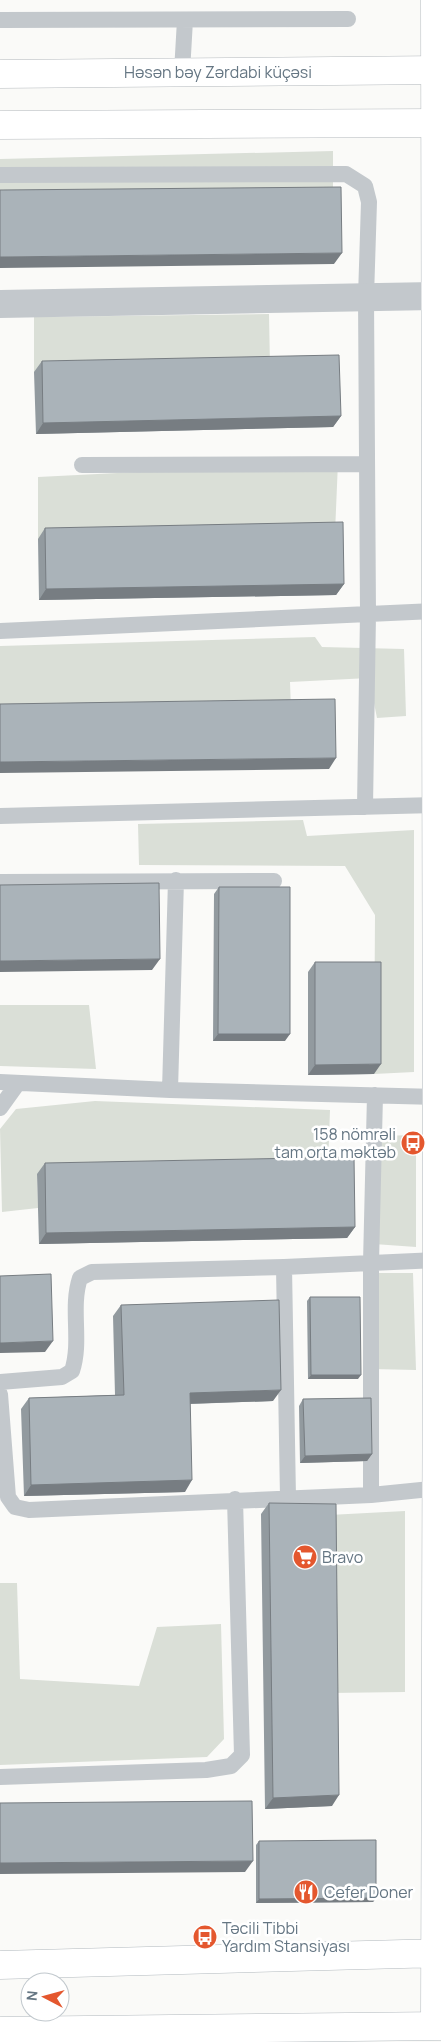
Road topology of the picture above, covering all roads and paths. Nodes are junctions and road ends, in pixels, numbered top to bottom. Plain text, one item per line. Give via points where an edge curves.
1 (435, 0) edge
2 (348, 19) dead end
3 (0, 20) edge
4 (185, 20) junction
5 (438, 70) edge
6 (182, 72) junction
7 (0, 74) edge
8 (438, 123) edge
9 (0, 126) edge
10 (0, 175) edge
11 (434, 296) junction
12 (366, 297) junction
13 (0, 304) edge
14 (367, 464) junction
15 (82, 466) dead end
16 (438, 611) edge
17 (368, 614) junction
18 (0, 630) edge
19 (436, 805) junction
20 (365, 807) junction
21 (0, 816) edge
22 (176, 880) junction
23 (274, 881) dead end
24 (0, 882) edge
25 (0, 1082) edge
26 (18, 1083) junction
27 (170, 1090) junction
28 (375, 1095) junction
29 (437, 1097) junction
30 (0, 1108) edge
31 (438, 1260) junction
32 (371, 1263) junction
33 (284, 1267) junction
34 (0, 1382) edge
35 (0, 1394) edge
36 (438, 1488) edge
37 (371, 1495) junction
38 (288, 1498) junction
39 (235, 1499) junction
40 (0, 1777) edge
41 (438, 1953) edge
42 (0, 1965) edge
43 (439, 2030) edge
44 (0, 2031) edge

1 - 5 main road
2 - 4 lane
3 - 4 lane
4 - 6 lane
5 - 6 main road, Həsən bəy Zərdabi küçəsi
5 - 8 main road
6 - 7 main road, Həsən bəy Zərdabi küçəsi
8 - 9 main road
8 - 11 main road
10 - 12 lane via 346,174 365,186 368,202
11 - 12 street
11 - 16 main road
12 - 13 street
12 - 14 lane
14 - 15 lane
14 - 17 lane
16 - 17 lane
16 - 19 main road
17 - 18 lane
17 - 20 lane
19 - 20 lane
19 - 29 main road
20 - 21 lane
22 - 23 lane
22 - 24 lane
22 - 27 lane
25 - 26 lane
26 - 27 lane
26 - 30 lane
27 - 28 lane
28 - 29 lane
28 - 32 lane
29 - 31 main road
31 - 32 lane
31 - 36 main road
32 - 33 lane
32 - 37 lane
33 - 34 lane via 92,1272 80,1278 75,1293 76,1358 72,1371 62,1377
33 - 38 lane
35 - 39 lane via 8,1497 15,1507 29,1510
36 - 37 lane
36 - 41 main road
37 - 38 lane
38 - 39 lane
39 - 40 lane via 242,1755 231,1766 206,1770
41 - 42 main road
41 - 43 main road
43 - 44 main road

